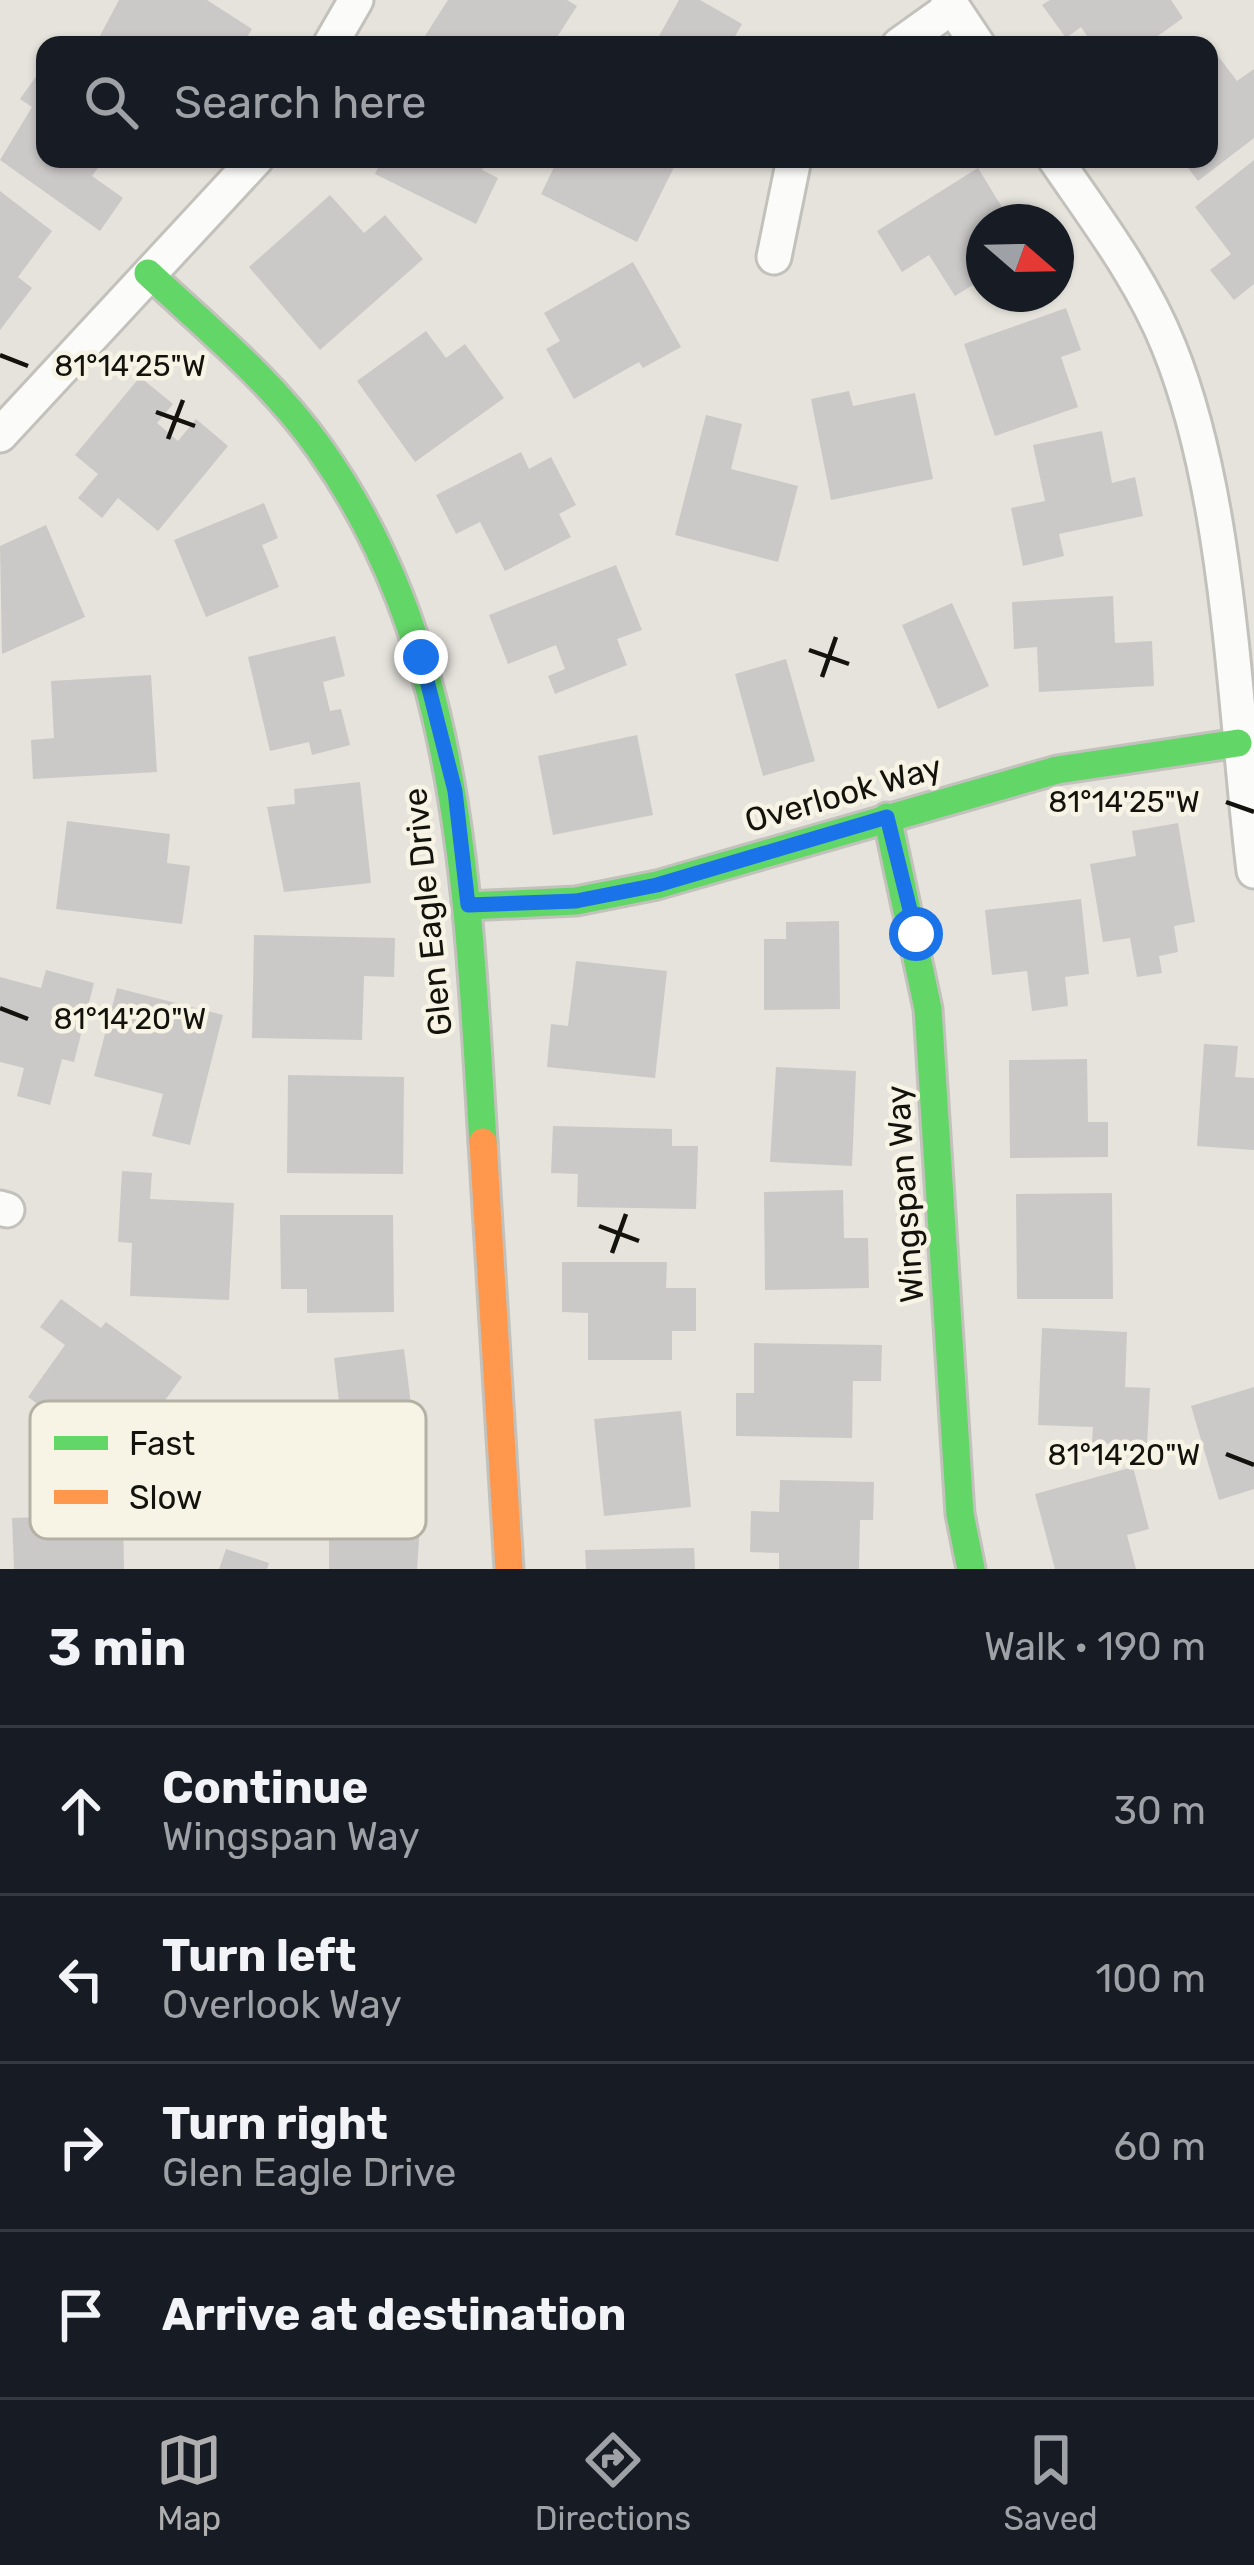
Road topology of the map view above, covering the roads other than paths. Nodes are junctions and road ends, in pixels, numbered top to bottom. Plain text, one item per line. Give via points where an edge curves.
1 (356, 0) edge
2 (950, 4) edge
3 (335, 36) edge
4 (910, 36) edge
5 (972, 36) edge
6 (247, 168) edge
7 (792, 168) edge
8 (1061, 168) edge
9 (774, 257) dead end
10 (148, 273) junction
11 (0, 434) edge
12 (1238, 743) junction
13 (887, 817) junction
14 (1254, 871) edge
15 (468, 905) junction
16 (509, 1569) edge
17 (971, 1569) edge

1 - 3 street
2 - 4 street
2 - 5 street
6 - 10 street
7 - 9 street
8 - 12 street via 1168,344 1195,424
10 - 11 street
10 - 15 street, Glen Eagle Drive via 259,376 305,431 371,539 421,657 455,791
12 - 13 street, Overlook Way via 1058,770
12 - 14 street
13 - 15 street, Overlook Way via 657,885 576,901
13 - 17 street, Wingspan Way via 928,1009 960,1514
15 - 16 street, Glen Eagle Drive

